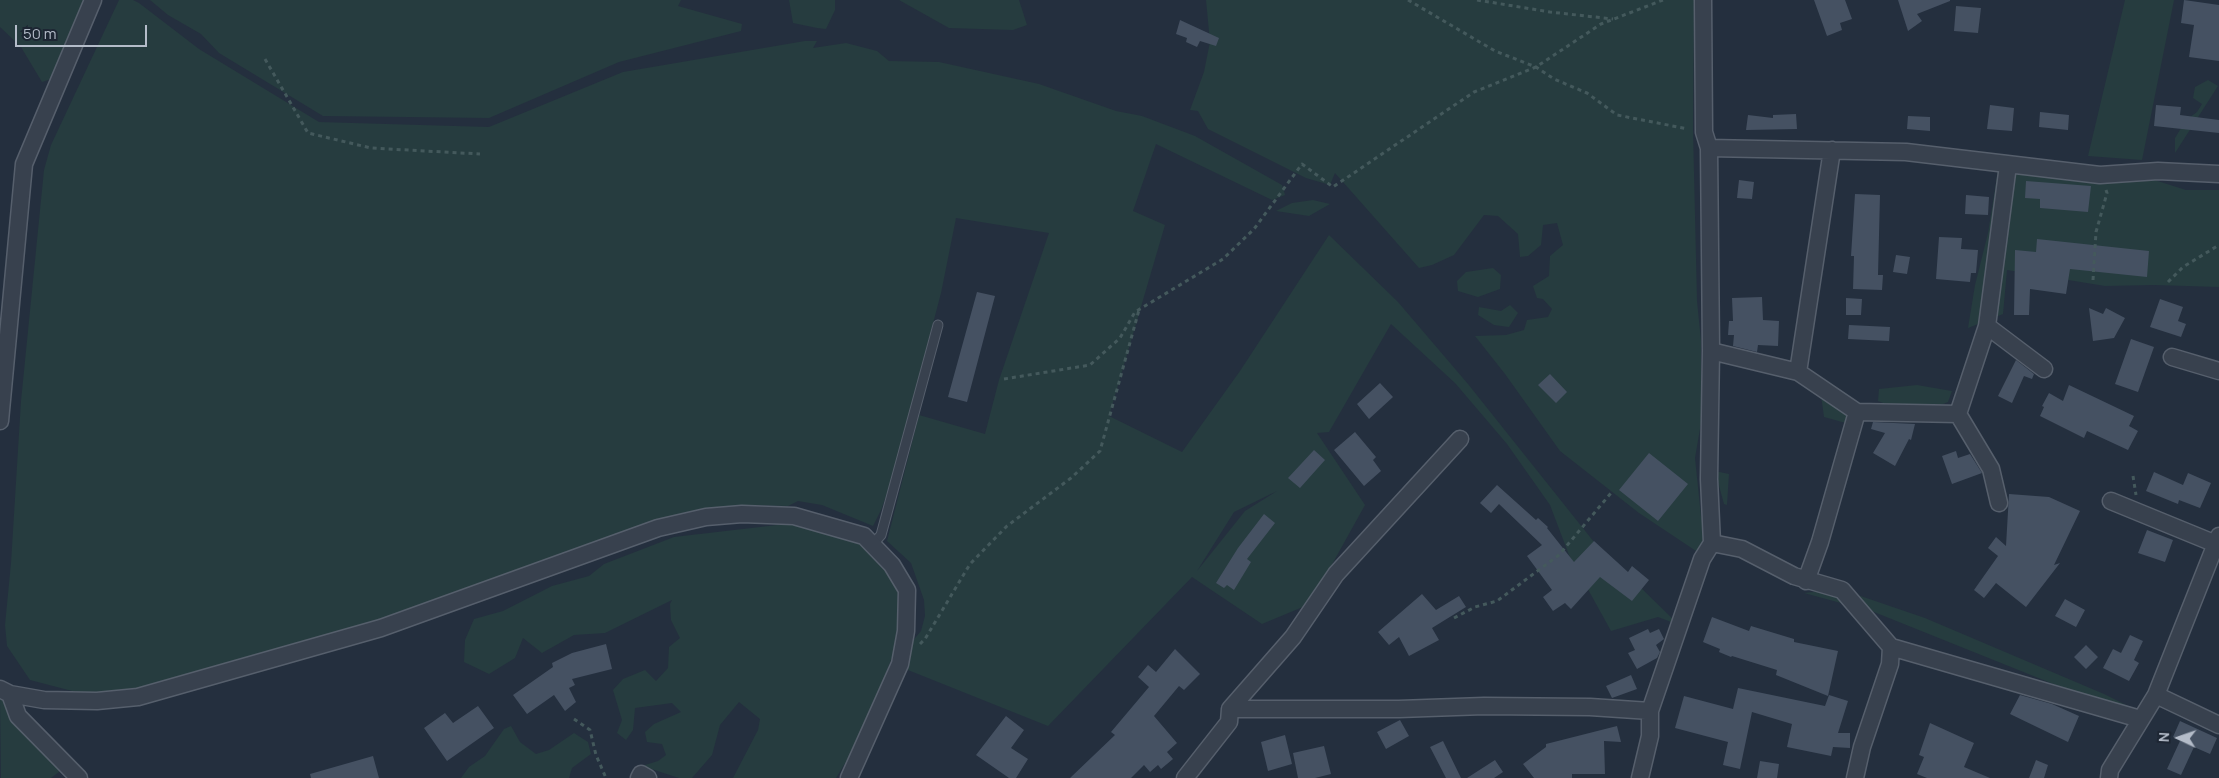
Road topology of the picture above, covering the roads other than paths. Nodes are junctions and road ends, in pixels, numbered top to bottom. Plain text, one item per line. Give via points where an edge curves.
1 (93, 0) edge
2 (1704, 0) edge
3 (1706, 140) junction
4 (1832, 150) junction
5 (2008, 165) junction
6 (2219, 174) edge
7 (938, 325) dead end
8 (1987, 326) junction
9 (1711, 352) junction
10 (2172, 357) dead end
11 (2044, 369) dead end
12 (2219, 371) edge
13 (1798, 372) junction
14 (1857, 412) junction
15 (1958, 414) junction
16 (0, 421) edge
17 (1460, 439) dead end
18 (2110, 501) dead end
19 (1998, 502) dead end
20 (2217, 540) edge
21 (1712, 543) junction
22 (872, 545) junction
23 (2214, 565) edge
24 (1806, 581) junction
25 (1891, 647) junction
26 (5, 691) edge
27 (2156, 695) junction
28 (1230, 709) junction
29 (1650, 711) junction
30 (2140, 719) junction
31 (2219, 725) edge
32 (79, 778) edge
33 (639, 778) edge
34 (648, 778) edge
35 (849, 778) edge
36 (1185, 778) edge
37 (1640, 778) edge
38 (1855, 778) edge
39 (2109, 778) edge

1 - 16 street via 24,164
2 - 3 street
3 - 4 street
3 - 9 street
4 - 5 street via 1906,152
4 - 13 street
5 - 6 street via 2100,175 2158,171
5 - 8 street
7 - 22 lane via 881,536
8 - 11 street
8 - 15 street
9 - 13 street
9 - 21 street via 1709,479
10 - 12 street
13 - 14 street
14 - 15 street
14 - 24 street
15 - 19 street via 1992,469
17 - 28 street via 1336,574 1293,637
18 - 20 street
20 - 23 street
21 - 24 street via 1742,549
21 - 29 street via 1702,558
22 - 26 street via 864,536 794,516 742,514 706,517 658,528 381,628 138,697 68,702
22 - 35 street via 892,565 908,590 907,621 900,664
23 - 27 street
24 - 25 street via 1842,590
25 - 30 street
25 - 38 street via 1890,664
26 - 32 street via 18,716
27 - 30 street
27 - 31 street
28 - 29 street via 1484,706
28 - 36 street via 1228,722
29 - 37 street via 1650,736
30 - 39 street via 2110,770
33 - 34 street via 641,774

